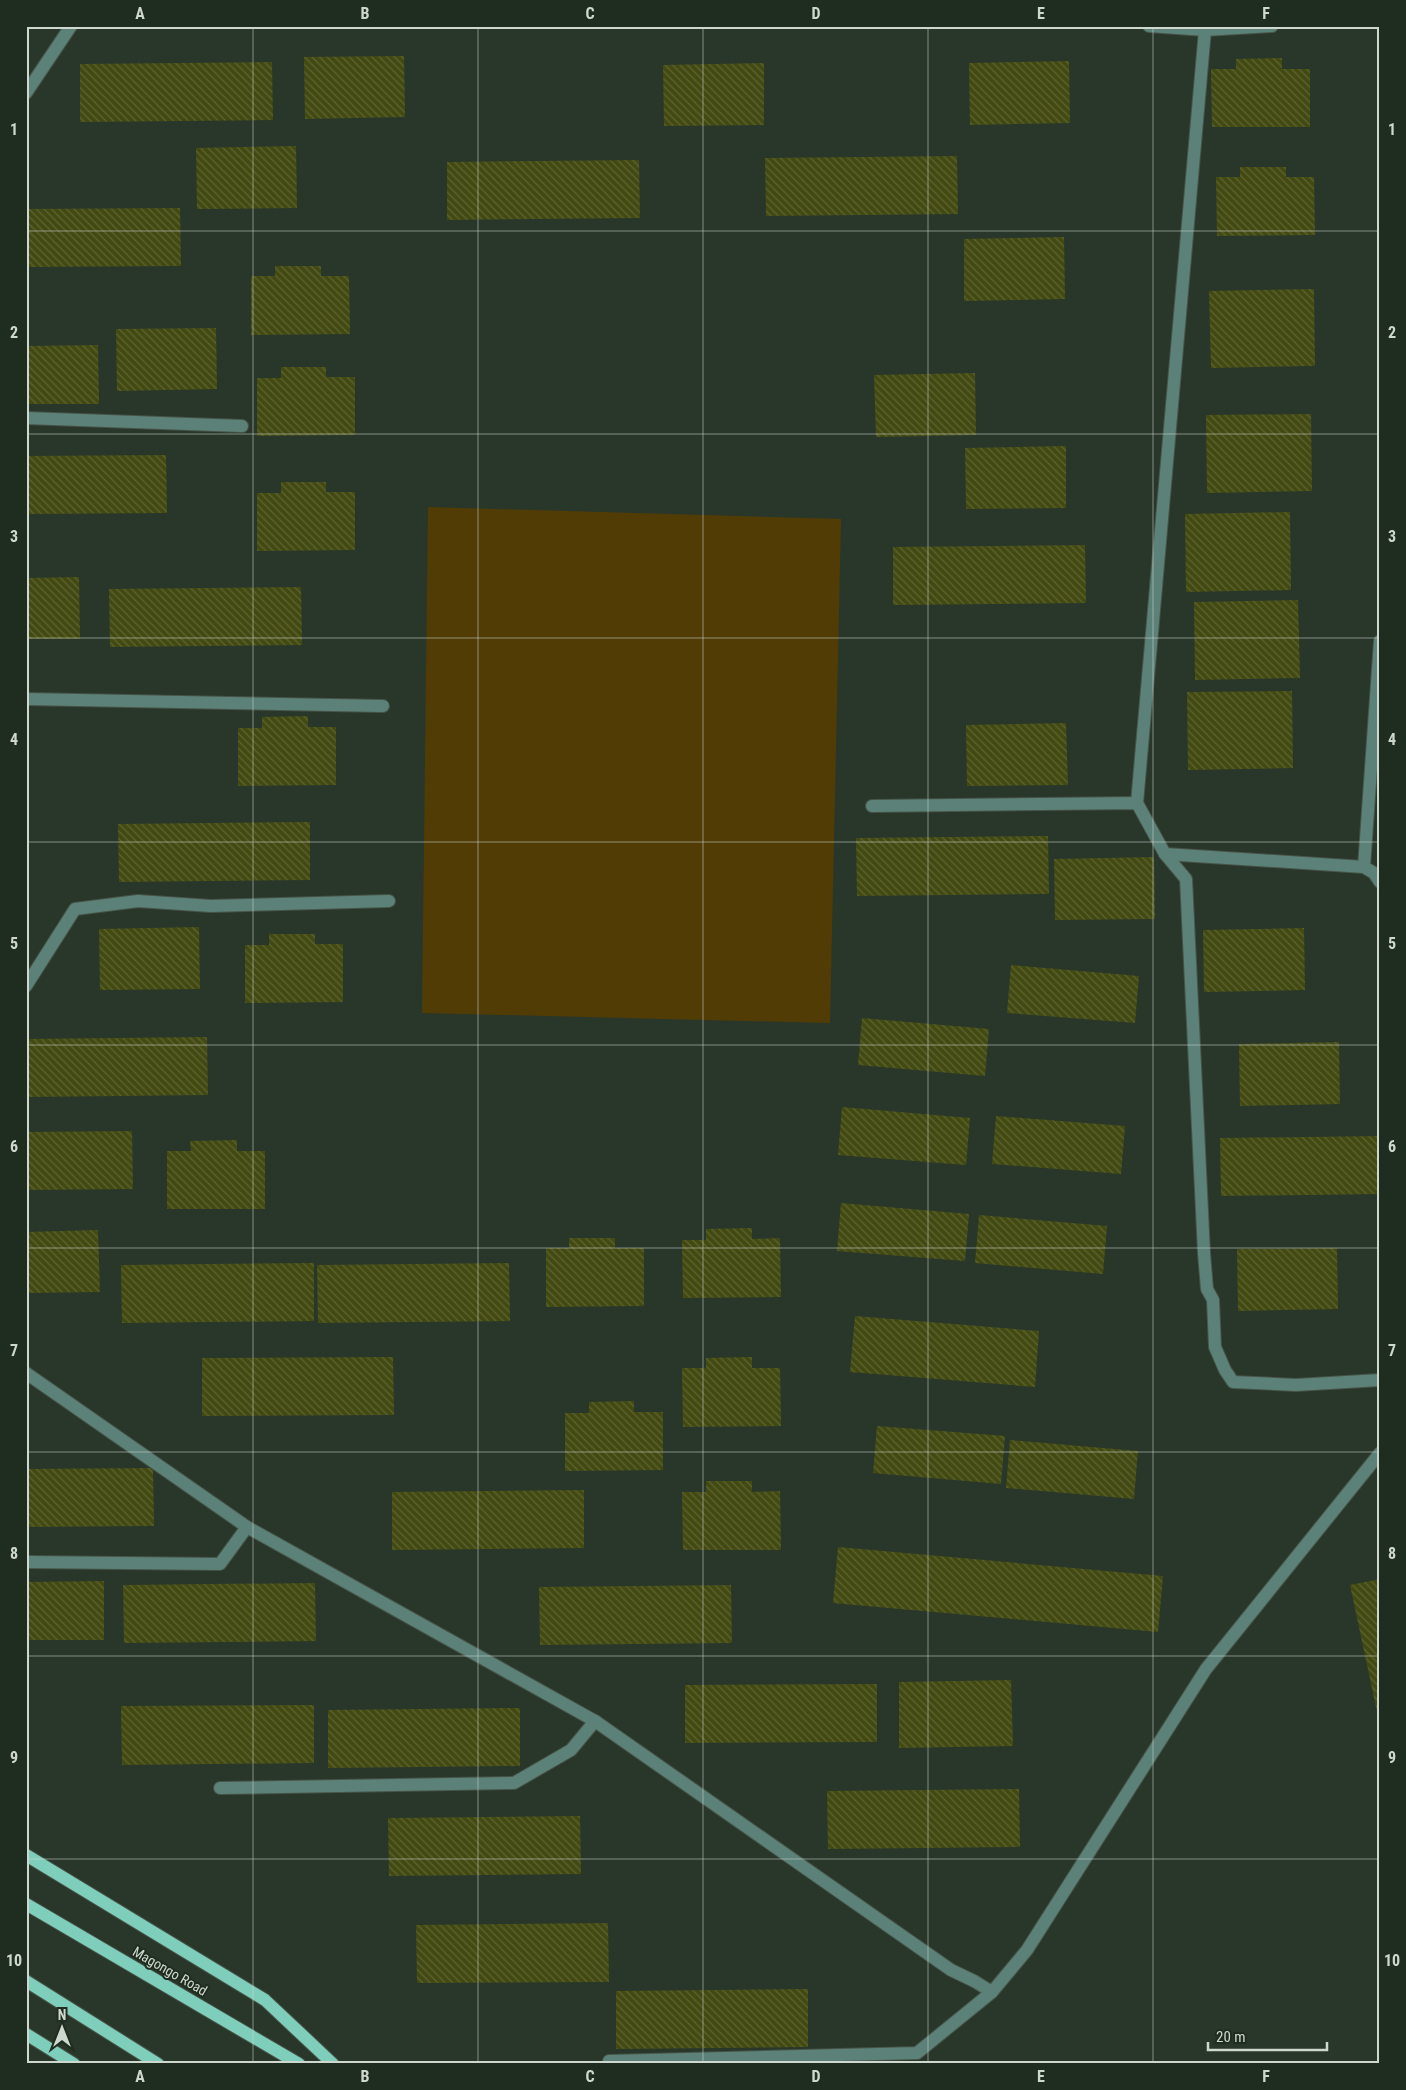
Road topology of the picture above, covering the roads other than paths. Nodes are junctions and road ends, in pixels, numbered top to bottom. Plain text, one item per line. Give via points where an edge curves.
1 (71, 26) edge
2 (1149, 26) edge
3 (1272, 26) edge
4 (1205, 30) junction
5 (26, 93) edge
6 (26, 418) edge
7 (242, 426) dead end
8 (1380, 641) edge
9 (26, 699) edge
10 (383, 706) dead end
11 (1136, 803) junction
12 (872, 806) dead end
13 (1165, 854) junction
14 (1374, 874) edge
15 (388, 901) dead end
16 (26, 986) edge
17 (26, 1372) edge
18 (1380, 1380) edge
19 (1380, 1453) edge
20 (247, 1527) junction
21 (26, 1562) edge
22 (595, 1721) junction
23 (220, 1788) dead end
24 (26, 1855) edge
25 (26, 1904) edge
26 (26, 1981) edge
27 (992, 1992) junction
28 (26, 2034) edge
29 (609, 2061) dead end
30 (74, 2064) edge
31 (158, 2064) edge
32 (300, 2064) edge
33 (333, 2064) edge

1 - 5 street
2 - 4 street
3 - 4 street
4 - 11 street
6 - 7 street
8 - 14 street
9 - 10 street
11 - 12 street
11 - 13 street
13 - 14 street
13 - 18 street via 1186,879 1204,1253 1208,1288 1213,1300 1215,1347 1233,1382 1296,1385
15 - 16 street via 211,906 138,900 75,909
17 - 20 street
19 - 27 street via 1206,1669 1027,1950
20 - 21 street via 220,1564
20 - 22 street
22 - 23 street via 571,1750 514,1783
22 - 27 street via 951,1970
24 - 33 main road via 265,2000
25 - 32 main road, Magongo Road
26 - 31 main road
27 - 29 street via 917,2052
28 - 30 main road

